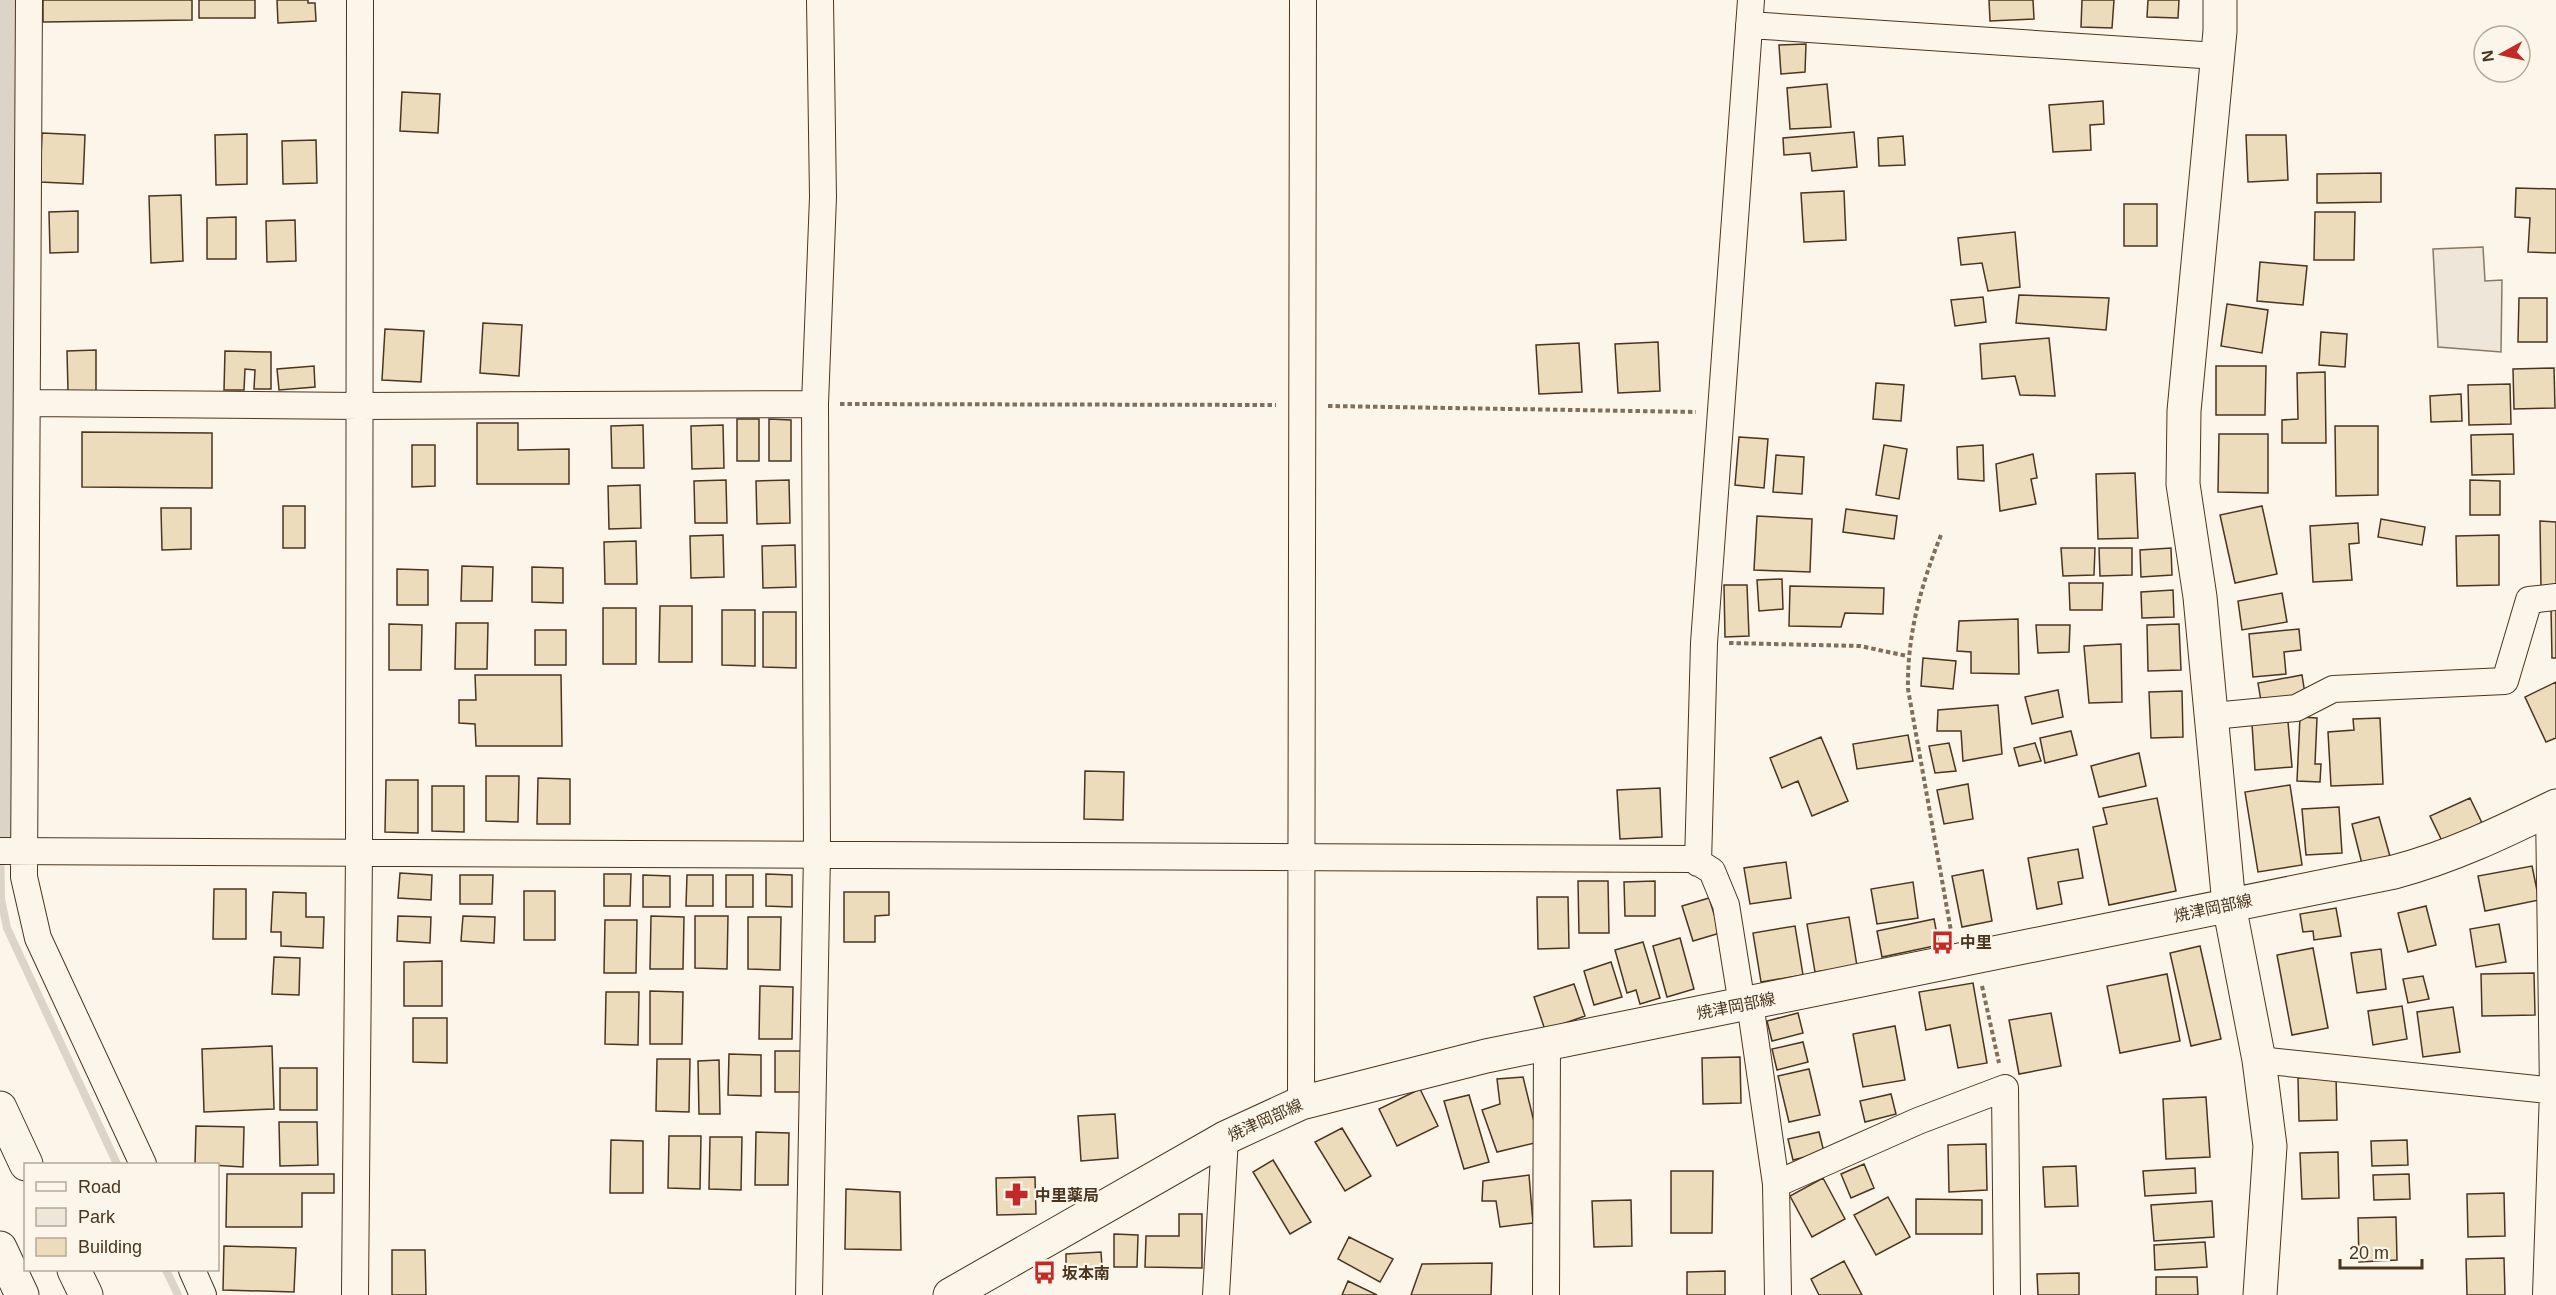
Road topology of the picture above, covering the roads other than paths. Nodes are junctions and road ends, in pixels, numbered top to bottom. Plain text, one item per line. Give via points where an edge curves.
1 (29, 0) edge
2 (360, 0) edge
3 (820, 0) edge
4 (1303, 0) edge
5 (2220, 0) edge
6 (1750, 13) edge
7 (2217, 56) junction
8 (28, 403) junction
9 (815, 404) junction
10 (359, 406) junction
11 (2556, 597) edge
12 (2213, 716) junction
13 (2552, 808) edge
14 (12, 851) edge
15 (817, 853) junction
16 (359, 854) junction
17 (1300, 856) junction
18 (1698, 863) junction
19 (2229, 905) junction
20 (1746, 1004) junction
21 (1547, 1044) junction
22 (2259, 1060) junction
23 (2555, 1091) edge
24 (1301, 1103) junction
25 (0, 1108) edge
26 (1225, 1138) junction
27 (26, 1163) edge
28 (143, 1163) edge
29 (1776, 1184) junction
30 (0, 1248) edge
31 (75, 1271) edge
32 (193, 1271) edge
33 (22, 1295) edge
34 (86, 1295) edge
35 (203, 1295) edge
36 (355, 1295) edge
37 (809, 1295) edge
38 (950, 1295) edge
39 (1216, 1295) edge
40 (1546, 1295) edge
41 (1778, 1295) edge
42 (2007, 1295) edge
43 (2260, 1295) edge
44 (2546, 1295) edge

1 - 8 street
2 - 10 street
3 - 9 street via 823,197
4 - 17 street
5 - 7 main road
6 - 7 street
6 - 18 street via 1704,643
7 - 12 main road via 2184,411 2183,484
8 - 10 street
8 - 14 street
9 - 10 street
9 - 15 street
10 - 16 street
11 - 12 street via 2529,600 2505,681 2333,689 2296,708
12 - 19 main road
13 - 19 main road, 焼津岡部線 via 2436,861
13 - 23 street
14 - 16 street
14 - 28 street via 24,877 38,938
15 - 16 street
15 - 17 street
15 - 37 street
16 - 36 street
17 - 18 street via 1693,859
17 - 24 street
18 - 20 street via 1712,872 1726,905
19 - 20 main road, 焼津岡部線
19 - 22 main road
20 - 21 main road, 焼津岡部線
20 - 29 street
21 - 24 main road, 焼津岡部線
21 - 40 street
22 - 23 street
22 - 43 main road via 2270,1146
23 - 44 street
24 - 26 main road, 焼津岡部線
25 - 27 main road
26 - 38 main road, 焼津岡部線
26 - 39 street
29 - 41 street
29 - 42 street via 1918,1121 2005,1088
30 - 33 main road
31 - 34 main road
32 - 35 street

